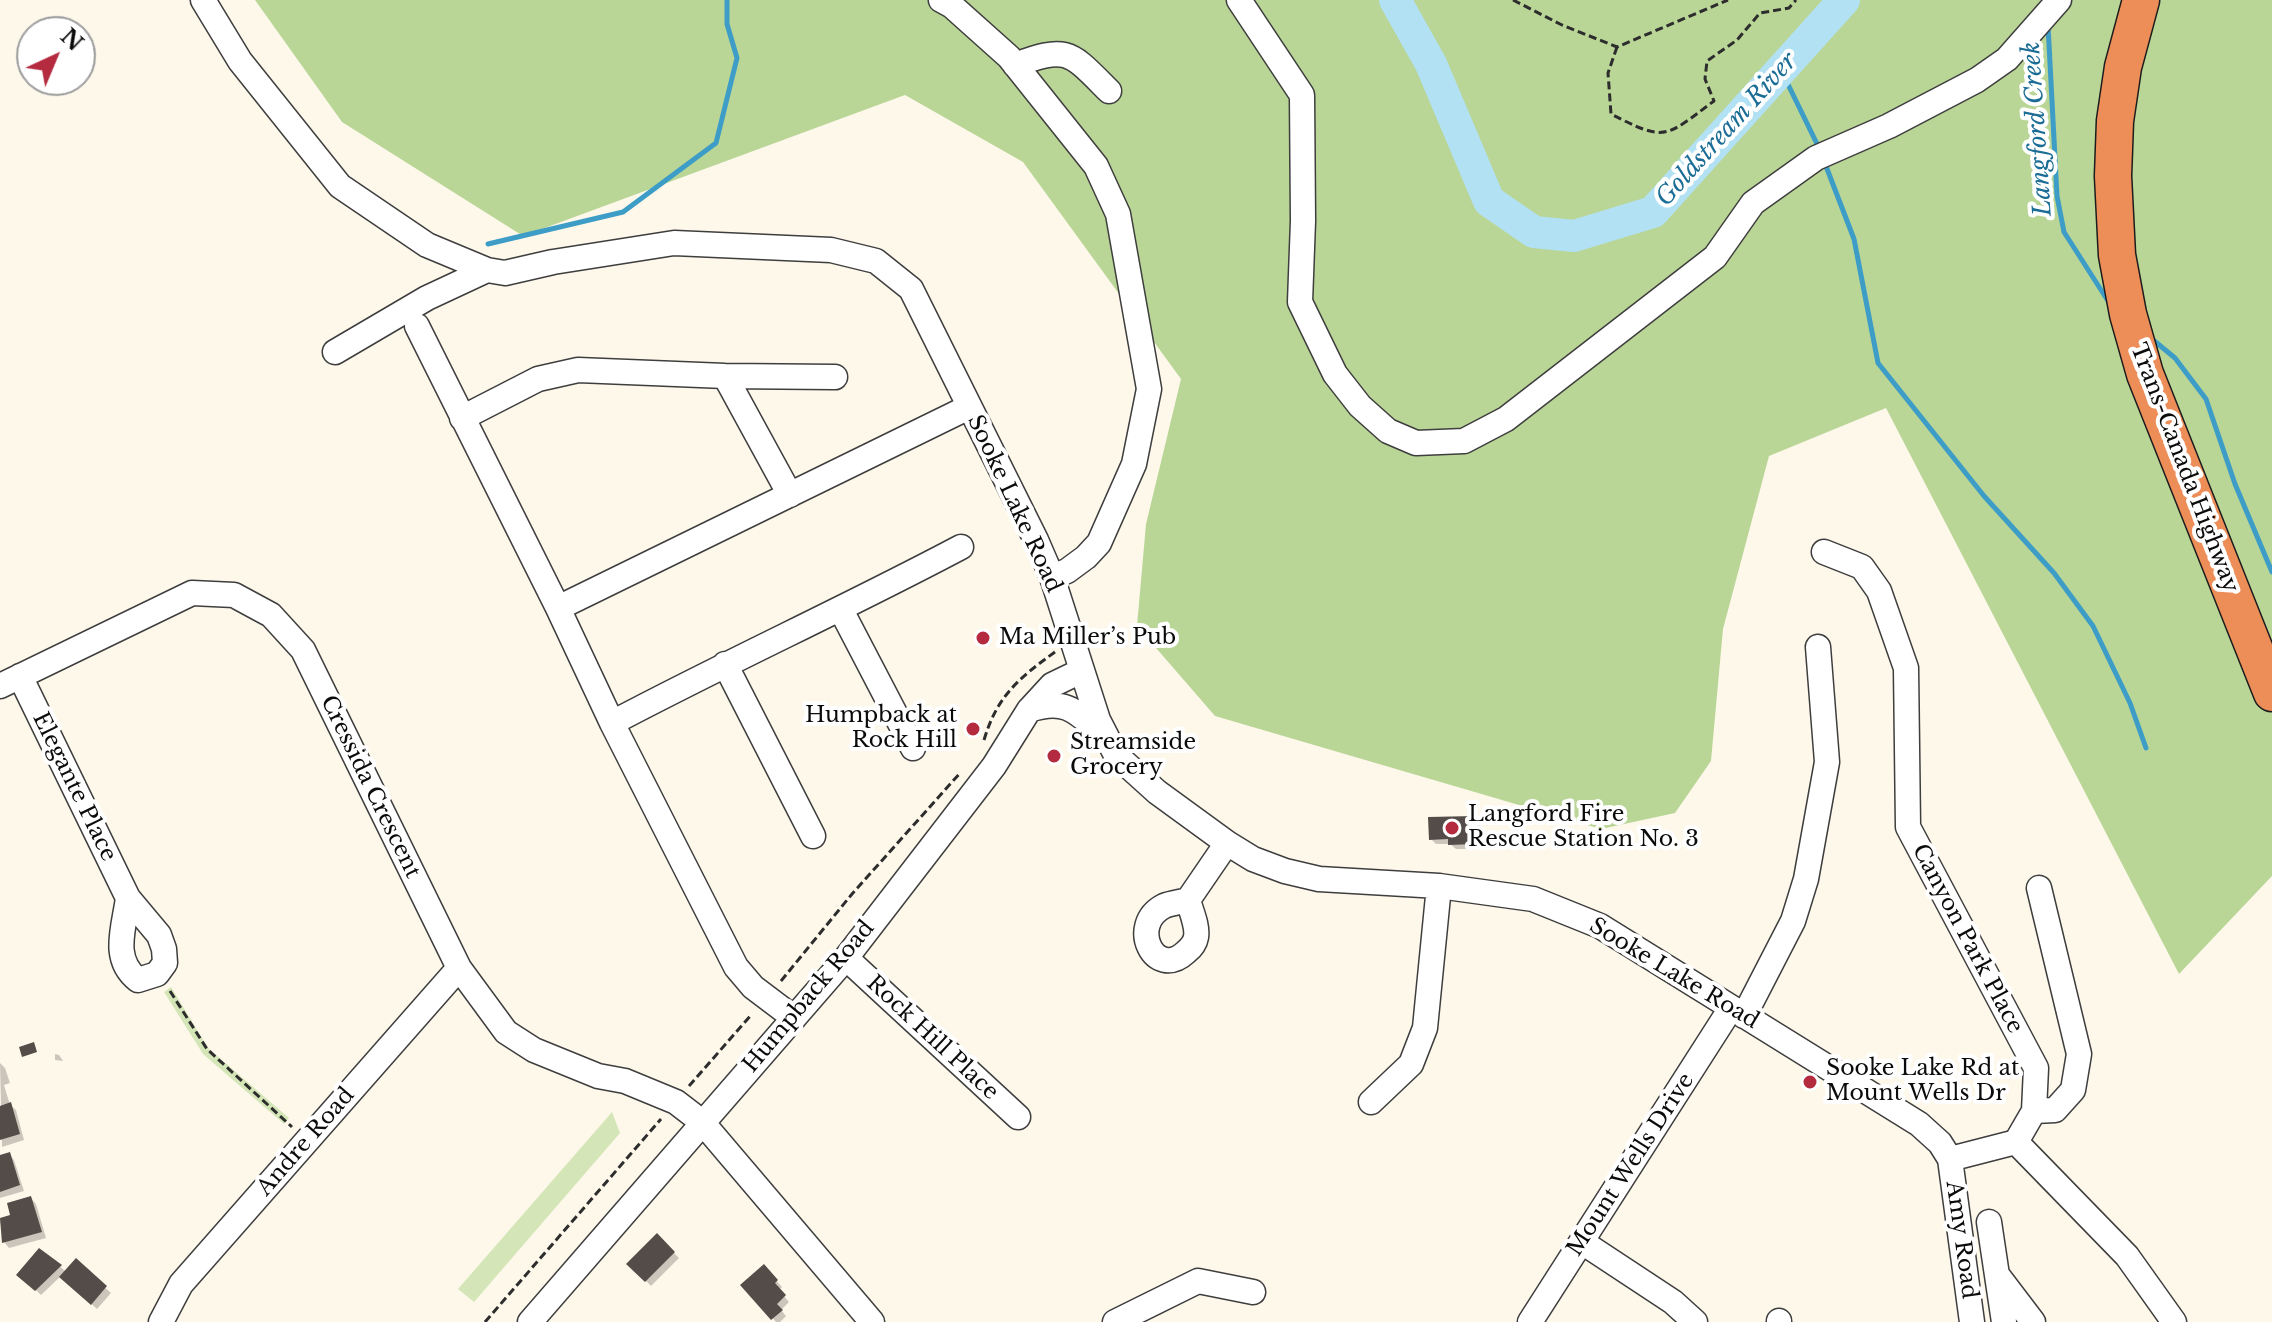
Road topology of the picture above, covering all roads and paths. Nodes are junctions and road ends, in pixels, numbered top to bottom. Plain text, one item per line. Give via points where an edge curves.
1 (203, 0) edge
2 (1239, 0) edge
3 (1513, 0) edge
4 (1728, 0) edge
5 (1796, 0) edge
6 (2059, 0) edge
7 (2141, 0) edge
8 (2162, 0) edge
9 (950, 2) edge
10 (1617, 47) junction
11 (1015, 65) junction
12 (1109, 91) dead end
13 (487, 270) junction
14 (417, 326) dead end
15 (335, 352) dead end
16 (725, 376) junction
17 (835, 377) dead end
18 (969, 407) junction
19 (462, 418) junction
20 (790, 495) junction
21 (961, 547) dead end
22 (1824, 552) dead end
23 (1052, 577) junction
24 (558, 608) junction
25 (841, 610) junction
26 (2272, 640) edge
27 (1818, 647) dead end
28 (725, 664) junction
29 (1081, 671) junction
30 (10, 681) edge
31 (2272, 693) edge
32 (1029, 710) junction
33 (612, 723) junction
34 (1105, 737) junction
35 (913, 748) dead end
36 (965, 767) dead end
37 (813, 836) dead end
38 (1227, 843) junction
39 (1439, 886) junction
40 (2039, 888) dead end
41 (128, 898) junction
42 (1188, 900) dead end
43 (846, 958) junction
44 (459, 968) junction
45 (157, 974) junction
46 (766, 997) junction
47 (1738, 1012) junction
48 (794, 1018) junction
49 (676, 1102) junction
50 (1371, 1102) dead end
51 (2034, 1111) junction
52 (1018, 1117) dead end
53 (702, 1122) junction
54 (307, 1140) junction
55 (2016, 1142) junction
56 (1950, 1159) junction
57 (1989, 1222) dead end
58 (1582, 1242) junction
59 (1997, 1274) junction
60 (1253, 1292) dead end
61 (858, 1317) edge
62 (161, 1322) edge
63 (485, 1322) edge
64 (530, 1322) edge
65 (1115, 1322) edge
66 (1530, 1322) edge
67 (1695, 1322) edge
68 (1972, 1322) edge
69 (2004, 1322) edge
70 (2033, 1322) edge
71 (2174, 1322) edge

1 - 13 street, Sooke Lake Road via 240,61 340,186 427,245
2 - 6 street via 1302,95 1300,302 1335,374 1360,406 1388,431 1416,443 1464,441 1506,419 1715,257 1753,203 1816,158 1977,80 2007,59
3 - 10 path
4 - 10 path
5 - 10 path via 1789,8 1760,13 1737,40 1707,61 1705,79 1714,101 1673,131 1649,134 1611,114 1608,73
7 - 31 highway, Trans-Canada Highway via 2123,67 2113,176 2117,255 2128,314 2145,374
8 - 26 highway, Trans-Canada Highway via 2142,79 2133,150 2136,226 2146,290 2183,418
9 - 11 street
11 - 12 street via 1062,53 1081,63
11 - 23 street via 1096,166 1118,214 1149,389 1134,464 1099,543
13 - 15 street
13 - 18 street, Sooke Lake Road via 505,273 674,243 831,250 876,261 911,289
14 - 19 street
16 - 17 street
16 - 19 street via 578,370 538,379
16 - 20 street
18 - 20 street
18 - 23 street, Sooke Lake Road
19 - 24 street
20 - 24 street
21 - 25 street
22 - 51 street, Canyon Park Place via 1862,567 1879,591 1906,668 1908,827 2036,1068
23 - 29 street, Sooke Lake Road
24 - 33 street
25 - 28 street
25 - 35 street
27 - 47 street, Mount Wells Drive via 1827,762 1806,879 1793,921
28 - 33 street
28 - 37 street
29 - 32 street, Humpback Road via 1052,685
29 - 34 street, Sooke Lake Road
30 - 41 street, Elegante Place
30 - 44 street, Cressida Crescent via 192,593 234,595 271,615 303,650
32 - 34 street via 1048,704 1065,707
32 - 43 street, Humpback Road via 994,766
33 - 46 street via 736,967
34 - 38 street, Sooke Lake Road via 1135,774
36 - 46 path
38 - 39 street, Sooke Lake Road via 1253,859 1319,879
38 - 42 street
39 - 47 street, Sooke Lake Road via 1533,899 1600,926
39 - 50 street via 1425,1028 1411,1064
40 - 51 street via 2079,1054 2073,1090 2055,1110
41 - 45 street, Elegante Place via 159,935 165,963
41 - 45 street via 120,957 138,980
43 - 48 street, Humpback Road
43 - 52 street, Rock Hill Place
44 - 49 street, Cressida Crescent via 506,1032 534,1050
44 - 54 street, Andre Road
45 - 54 path via 207,1049
46 - 48 street
46 - 49 path
47 - 56 street, Sooke Lake Road via 1919,1124
47 - 58 street, Mount Wells Drive
48 - 53 street, Humpback Road
49 - 53 street, Cressida Crescent
49 - 63 path
51 - 55 street, Canyon Park Place
53 - 61 street
53 - 64 street, Humpback Road
54 - 62 street, Andre Road via 181,1284
55 - 56 street
55 - 71 street via 2127,1256
56 - 68 street, Amy Road
57 - 59 street
58 - 66 street, Mount Wells Drive
58 - 67 street
59 - 69 street
59 - 70 street
60 - 65 street via 1198,1281

